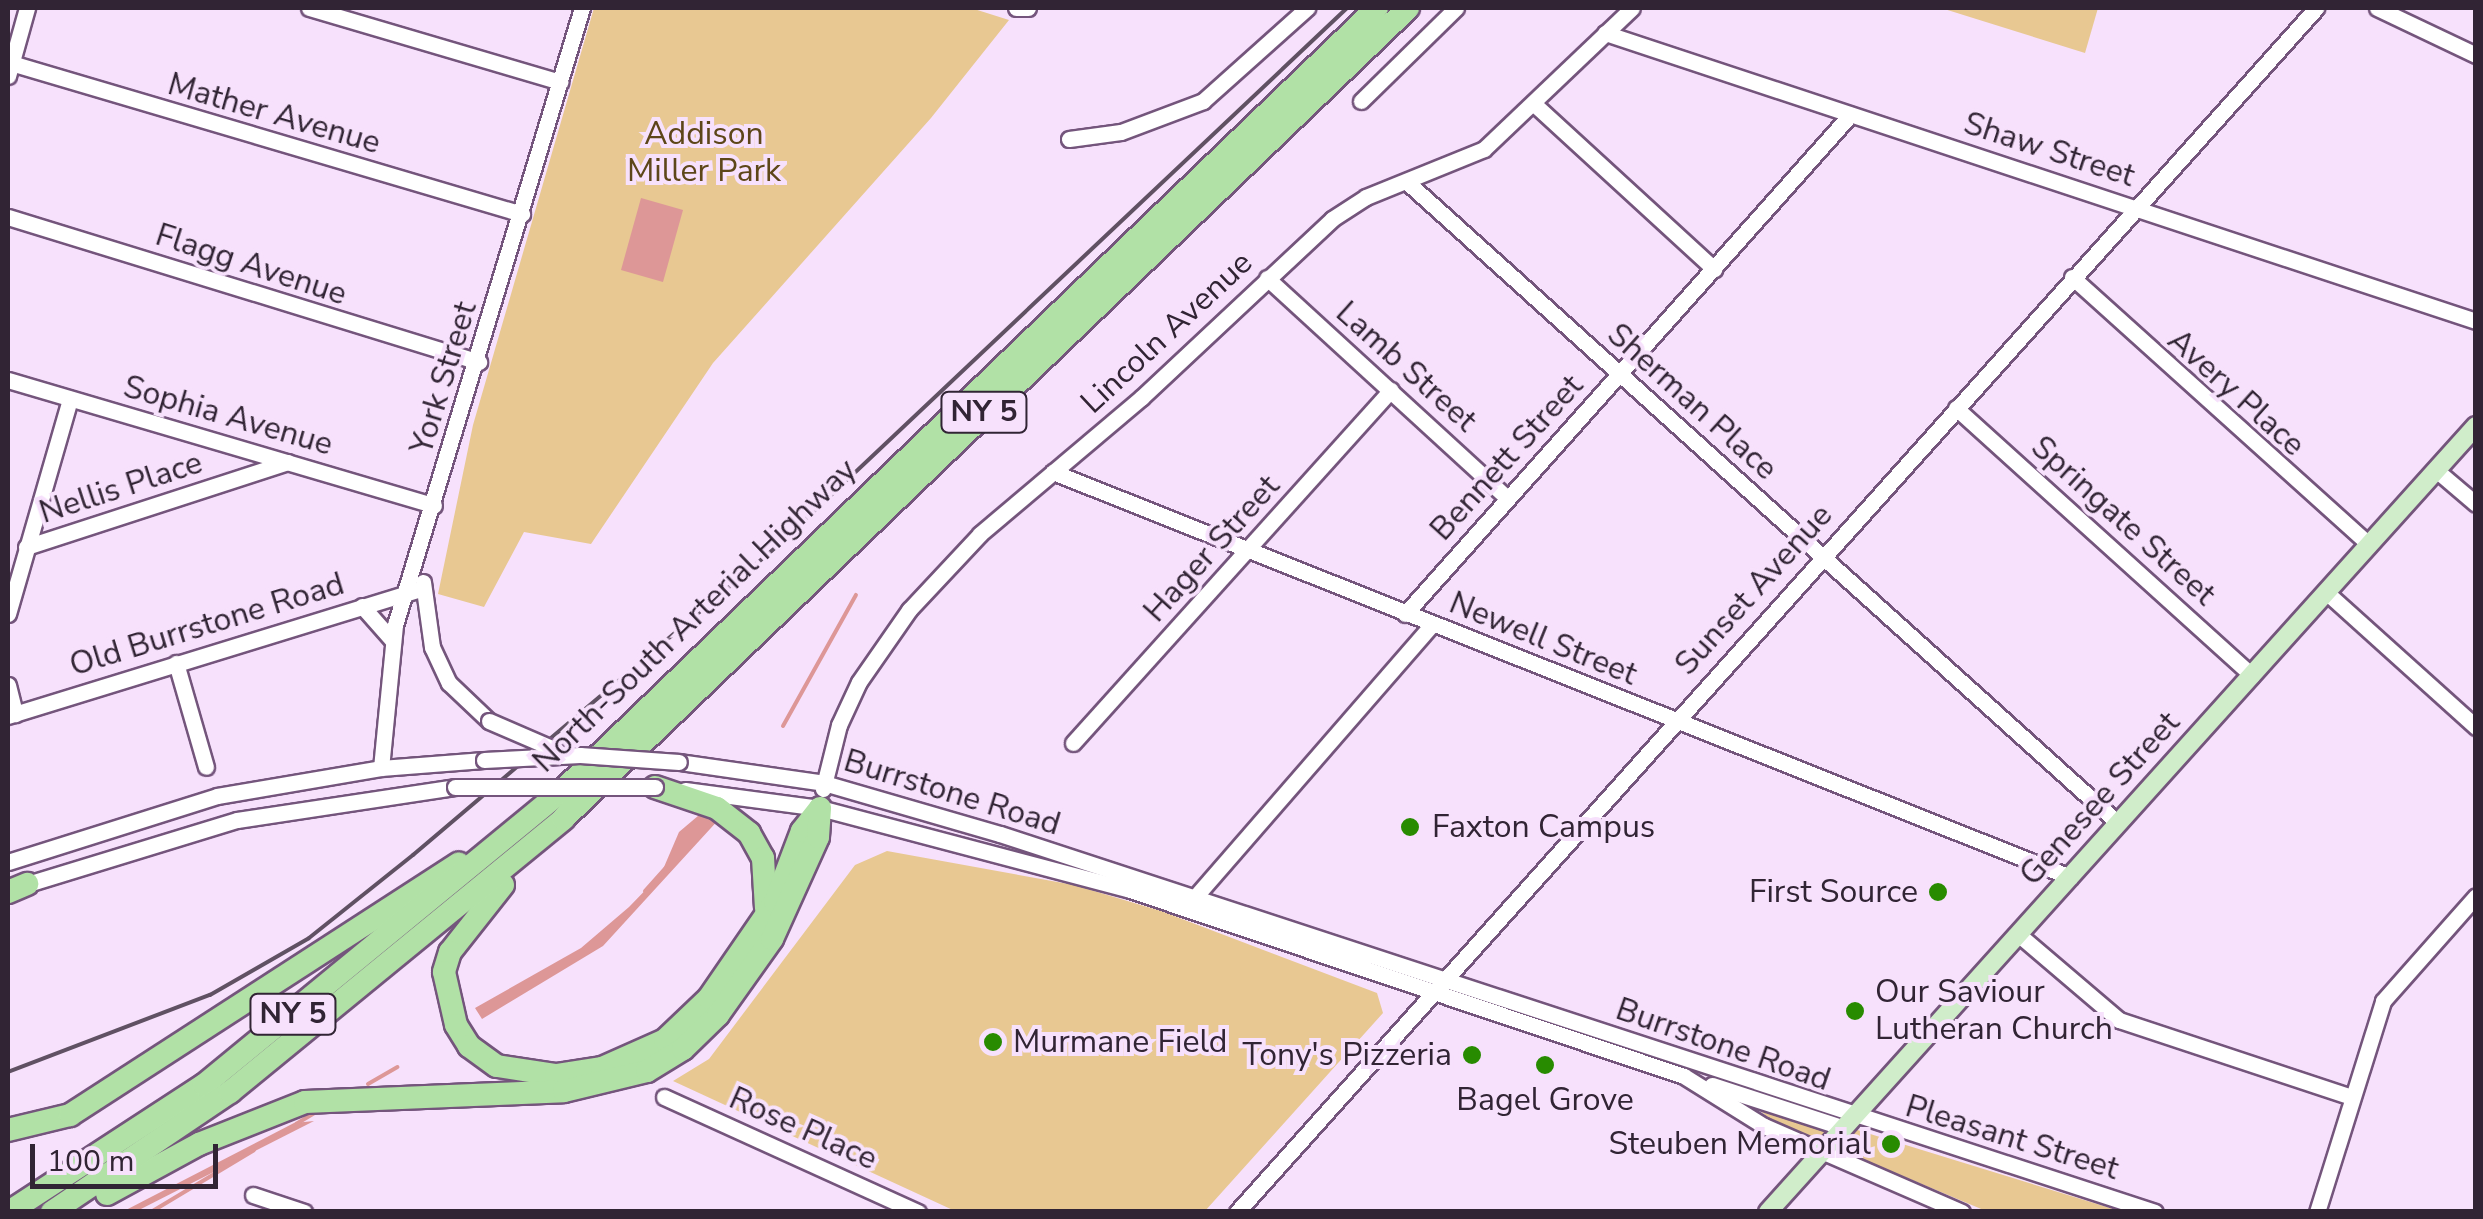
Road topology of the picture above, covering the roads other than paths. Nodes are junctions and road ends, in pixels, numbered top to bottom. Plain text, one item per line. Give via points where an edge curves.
1 (27, 8) edge
2 (309, 8) edge
3 (582, 8) edge
4 (1016, 8) edge
5 (1028, 8) edge
6 (1307, 8) edge
7 (1377, 8) edge
8 (1408, 8) edge
9 (1456, 8) edge
10 (1632, 8) edge
11 (2316, 8) edge
12 (2378, 8) edge
13 (1605, 33) junction
14 (2476, 55) edge
15 (9, 70) edge
16 (560, 82) junction
17 (1361, 101) dead end
18 (1534, 103) junction
19 (1850, 115) junction
20 (1069, 139) dead end
21 (1407, 182) junction
22 (2136, 208) junction
23 (522, 214) junction
24 (8, 217) edge
25 (1714, 269) junction
26 (1267, 278) junction
27 (2072, 278) junction
28 (2476, 321) edge
29 (479, 362) junction
30 (1619, 373) junction
31 (8, 380) edge
32 (1391, 390) junction
33 (70, 399) junction
34 (1956, 408) junction
35 (2476, 426) edge
36 (288, 462) junction
37 (2436, 470) junction
38 (1053, 472) junction
39 (1508, 498) junction
40 (2476, 504) edge
41 (434, 505) junction
42 (424, 540) junction
43 (2370, 544) junction
44 (26, 546) junction
45 (1248, 551) junction
46 (1822, 554) junction
47 (423, 588) junction
48 (406, 592) junction
49 (2326, 592) junction
50 (362, 606) junction
51 (8, 614) edge
52 (1405, 614) junction
53 (1432, 624) junction
54 (393, 642) junction
55 (176, 663) junction
56 (2252, 674) junction
57 (8, 686) edge
58 (11, 715) edge
59 (1675, 721) junction
60 (2476, 727) edge
61 (1073, 744) dead end
62 (580, 755) junction
63 (206, 767) dead end
64 (381, 768) junction
65 (824, 783) junction
66 (655, 787) junction
67 (560, 793) junction
68 (820, 808) junction
69 (562, 819) junction
70 (2118, 823) junction
71 (8, 862) edge
72 (2070, 877) junction
73 (14, 889) edge
74 (2476, 896) edge
75 (1190, 903) junction
76 (763, 921) junction
77 (2018, 934) junction
78 (1438, 985) junction
79 (1684, 1076) junction
80 (664, 1097) dead end
81 (2352, 1097) junction
82 (1849, 1123) junction
83 (8, 1130) edge
84 (1821, 1153) junction
85 (252, 1195) dead end
86 (1239, 1211) edge
87 (9, 1212) edge
88 (52, 1212) edge
89 (73, 1212) edge
90 (304, 1212) edge
91 (918, 1212) edge
92 (1768, 1212) edge
93 (1962, 1212) edge
94 (2154, 1212) edge
95 (2317, 1212) edge

1 - 15 street
2 - 16 street
3 - 16 street, York Street
4 - 5 street
6 - 20 street via 1203,101 1121,132
7 - 67 highway, North-South Arterial Highway / NY 5
8 - 69 highway, North-South Arterial Highway / NY 5
9 - 17 street
10 - 13 street, Lincoln Avenue
11 - 22 street, Sunset Avenue
12 - 14 street
13 - 18 street, Lincoln Avenue
13 - 19 street, Shaw Street
15 - 23 street, Mather Avenue
16 - 23 street, York Street
18 - 21 street, Lincoln Avenue via 1467,161
18 - 25 street
19 - 22 street, Shaw Street
19 - 25 street, Bennett Street
21 - 26 street, Lincoln Avenue via 1332,219
21 - 30 street, Sherman Place
22 - 27 street, Sunset Avenue
22 - 28 street, Shaw Street
23 - 29 street, York Street
24 - 29 street, Flagg Avenue
25 - 30 street, Bennett Street
26 - 32 street, Lamb Street
26 - 38 street, Lincoln Avenue
27 - 34 street, Sunset Avenue
27 - 43 street, Avery Place
29 - 41 street, York Street
30 - 39 street, Bennett Street
30 - 46 street, Sherman Place
31 - 33 street, Sophia Avenue
32 - 39 street, Lamb Street
32 - 45 street, Hager Street
33 - 36 street, Sophia Avenue
33 - 44 street
34 - 46 street, Sunset Avenue
34 - 56 street, Springate Street
35 - 37 main road, Genesee Street
36 - 41 street, Sophia Avenue
36 - 44 street, Nellis Place
37 - 40 street
37 - 43 main road, Genesee Street
38 - 45 street, Newell Street
38 - 65 street, Lincoln Avenue via 980,534 909,610 859,682
39 - 52 street, Bennett Street
41 - 42 street, York Street
42 - 47 street
42 - 48 street, York Street
43 - 49 main road, Genesee Street
44 - 51 street
45 - 52 street, Newell Street
45 - 61 street, Hager Street
46 - 59 street, Sunset Avenue
46 - 70 street, Sherman Place
47 - 48 street, Old Burrstone Road
47 - 62 street, bridge via 432,647 449,683 489,721 532,745
48 - 50 street, Old Burrstone Road
48 - 54 street, York Street
49 - 56 main road, Genesee Street
49 - 60 street
50 - 54 street
50 - 55 street, Old Burrstone Road
52 - 53 street, Newell Street
53 - 59 street, Newell Street
53 - 75 street
54 - 64 street, York Street
55 - 58 street, Old Burrstone Road
55 - 63 street
56 - 70 main road, Genesee Street
57 - 58 street
59 - 72 street, Newell Street
59 - 78 street, Sunset Avenue
62 - 64 street, Burrstone Road, bridge
62 - 65 street, Burrstone Road, bridge
64 - 71 street, Burrstone Road via 218,796
65 - 68 street, Lincoln Avenue
65 - 75 street, Burrstone Road
66 - 68 street, Burrstone Road
66 - 73 street, Burrstone Road, bridge via 454,786 237,820
66 - 76 highway via 717,808 749,833 768,888
67 - 83 highway via 70,1116
67 - 87 highway, North-South Arterial Highway / NY 5 via 204,1085
68 - 75 street, Burrstone Road
68 - 76 highway via 802,831
68 - 89 highway via 818,837 772,939 718,1014 683,1050 647,1071 564,1091 306,1102 199,1144
69 - 76 highway via 450,952 444,972 450,1010 487,1061 556,1075 644,1053 693,1016
69 - 88 highway, North-South Arterial Highway / NY 5 via 230,1092
70 - 72 main road, Genesee Street
72 - 77 main road, Genesee Street
74 - 81 street via 2384,1001
75 - 78 street, Burrstone Road
77 - 81 street via 2119,1020
77 - 82 main road, Genesee Street
78 - 79 street, Burrstone Road
78 - 82 street, Burrstone Road
78 - 86 street, Sunset Avenue
79 - 82 street
79 - 84 street, Burrstone Road
80 - 91 street, Rose Place
81 - 95 street
82 - 84 main road, Genesee Street
82 - 94 street, Pleasant Street
84 - 92 main road, Genesee Street
84 - 93 street, Burrstone Road
85 - 90 street

